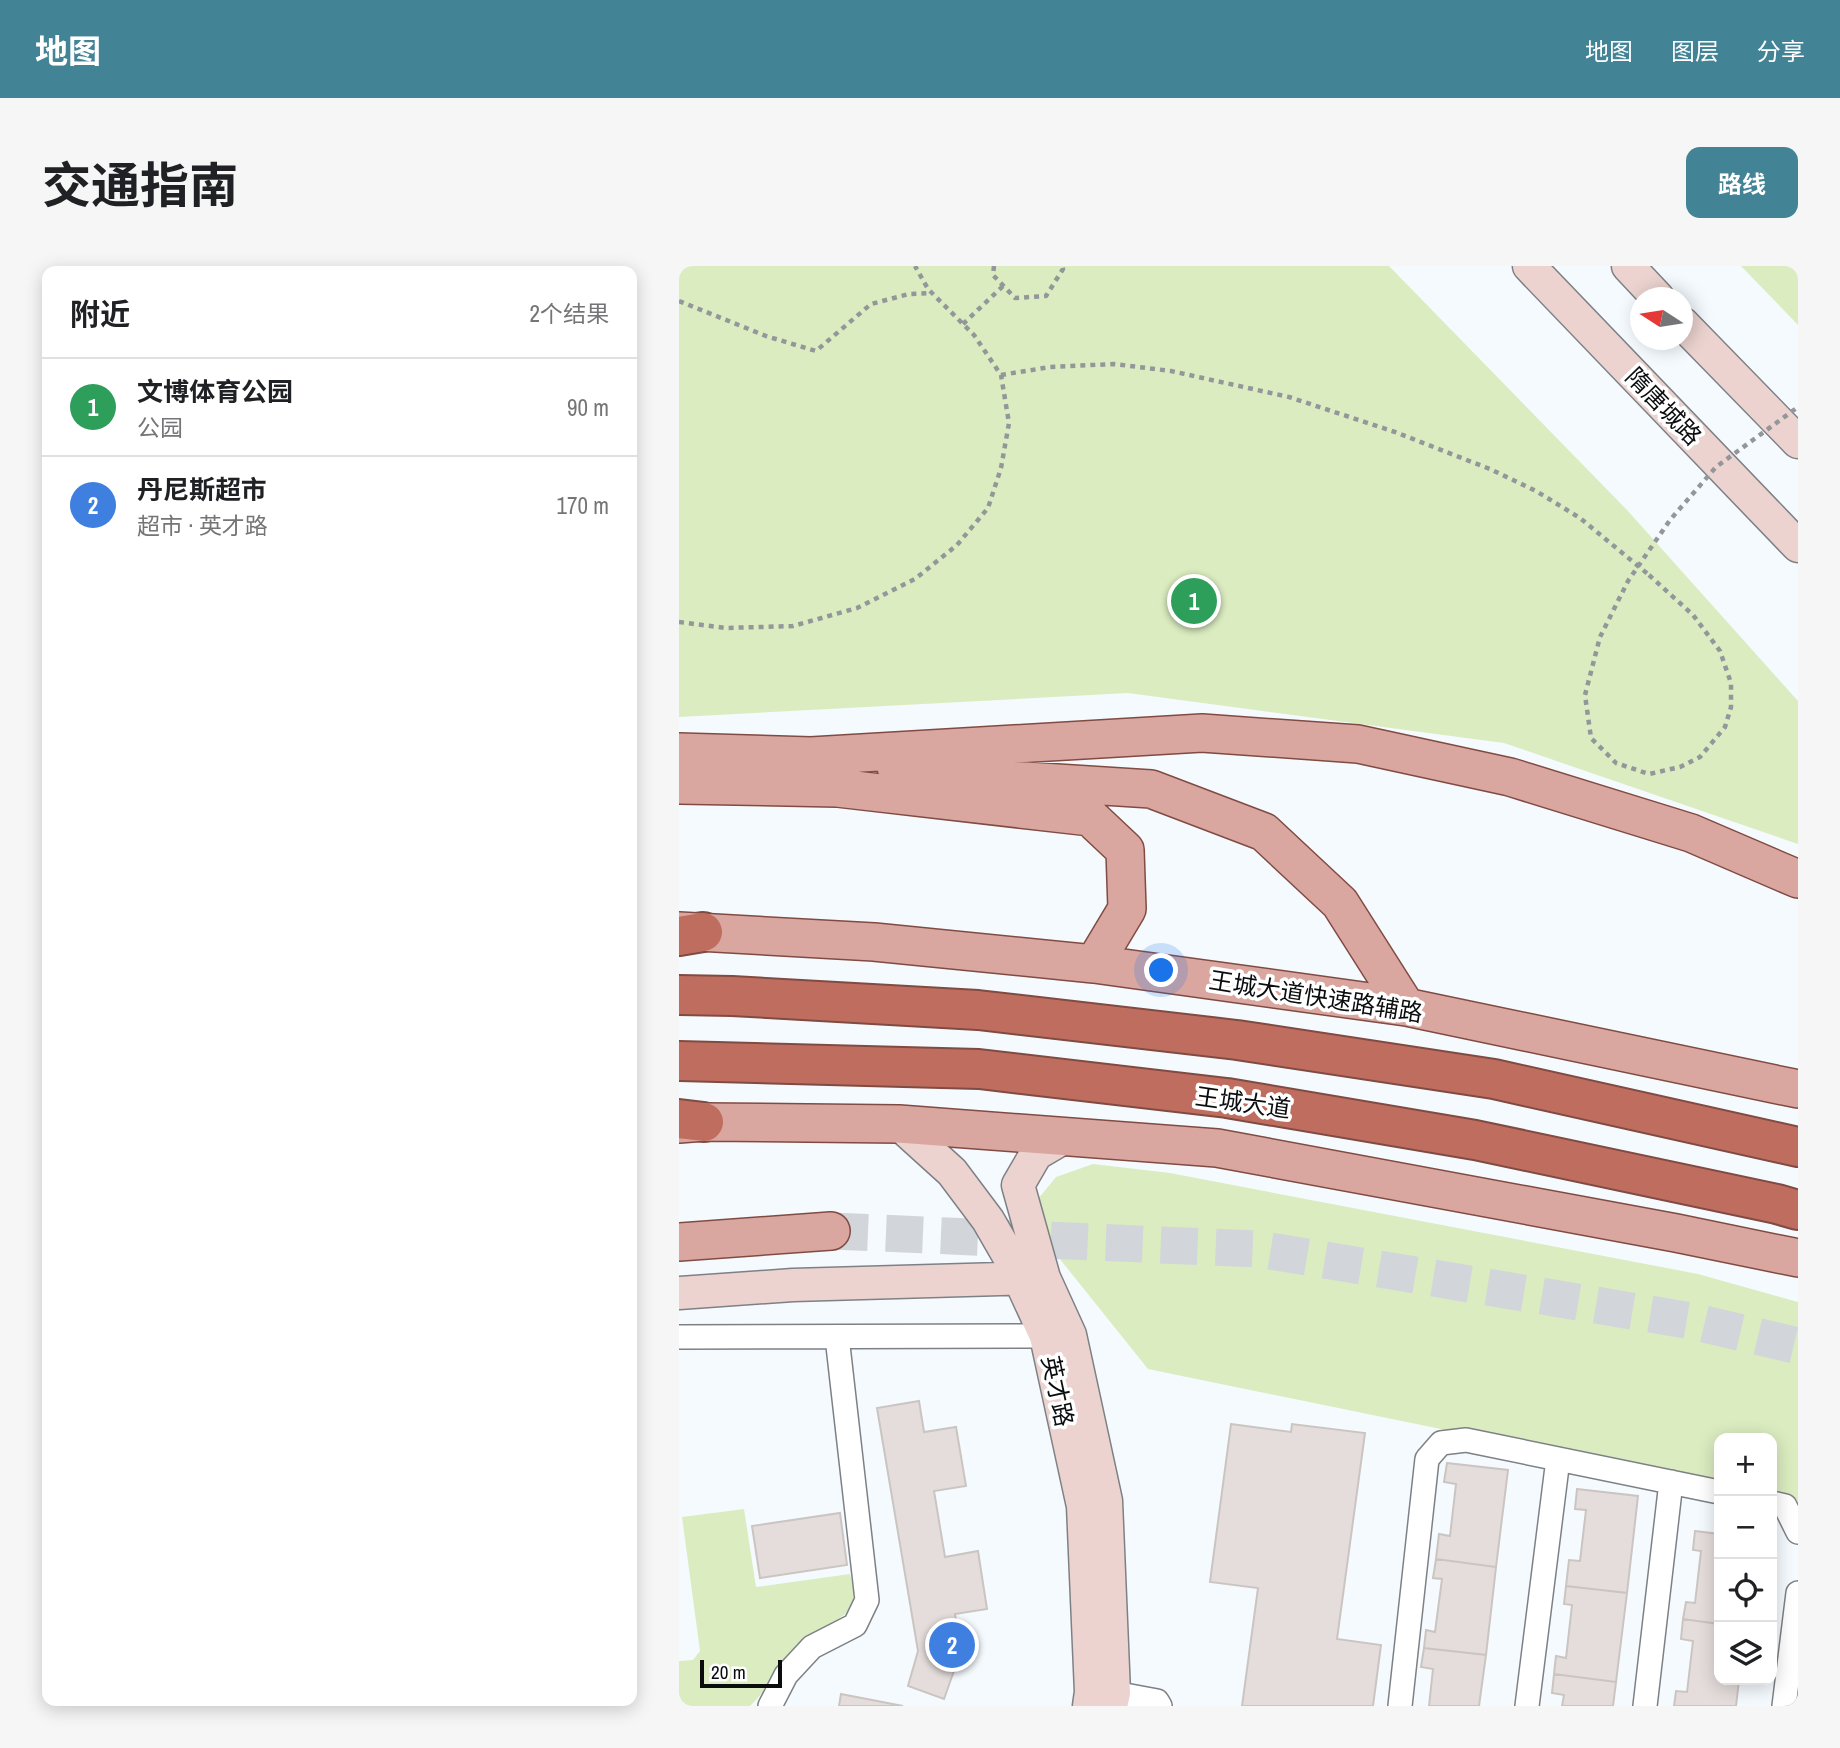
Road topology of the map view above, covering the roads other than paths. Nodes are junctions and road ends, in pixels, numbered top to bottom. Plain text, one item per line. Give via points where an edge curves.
1 (1529, 266) edge
2 (1628, 266) edge
3 (1648, 287) edge
4 (1693, 334) edge
5 (1798, 442) edge
6 (1798, 546) edge
7 (679, 752) edge
8 (811, 756) junction
9 (679, 785) edge
10 (1798, 879) edge
11 (687, 933) edge
12 (1094, 964) junction
13 (679, 995) edge
14 (1406, 1007) junction
15 (679, 1061) edge
16 (1798, 1089) edge
17 (687, 1122) edge
18 (899, 1124) junction
19 (1065, 1137) junction
20 (1798, 1147) edge
21 (1798, 1210) edge
22 (831, 1231) tunnel mouth
23 (679, 1242) edge
24 (1798, 1258) edge
25 (1031, 1278) junction
26 (679, 1293) edge
27 (1058, 1336) junction
28 (679, 1337) edge
29 (837, 1337) junction
30 (1558, 1459) junction
31 (1671, 1482) junction
32 (1714, 1491) edge
33 (1777, 1504) edge
34 (1798, 1532) edge
35 (1798, 1593) edge
36 (1104, 1702) edge
37 (770, 1706) edge
38 (1160, 1706) edge
39 (1400, 1706) edge
40 (1527, 1706) edge
41 (1645, 1706) edge
42 (1784, 1706) edge

1 - 6 main road, 隋唐城路
2 - 3 main road
4 - 5 main road
7 - 8 main road
8 - 10 main road via 1202,733 1358,744 1523,781 1691,833
8 - 14 main road via 995,779 1151,789 1264,832 1340,902
9 - 12 main road via 837,788 1090,817 1125,850 1127,909
11 - 12 main road, 王城大道快速路辅路 via 874,942
12 - 14 main road, 王城大道快速路辅路
13 - 20 highway via 978,1010 1237,1040 1494,1079
14 - 16 main road, 王城大道快速路辅路
15 - 21 highway, 王城大道 via 979,1069 1227,1098 1475,1140
17 - 18 main road
18 - 19 main road
18 - 25 main road, 英才路 via 952,1172 1011,1260
19 - 24 main road via 1217,1149
19 - 25 main road via 1036,1154 1018,1185
22 - 23 main road
25 - 26 main road via 793,1284
25 - 27 main road, 英才路
27 - 29 street
27 - 36 main road, 英才路 via 1083,1506 1091,1692
28 - 29 street
29 - 37 street via 867,1600 855,1625 812,1647 786,1675
30 - 31 street
30 - 39 street via 1466,1440 1441,1443 1427,1460
30 - 40 street
31 - 32 street
31 - 41 street
33 - 34 street via 1786,1506
35 - 42 street
36 - 38 street via 1157,1701

